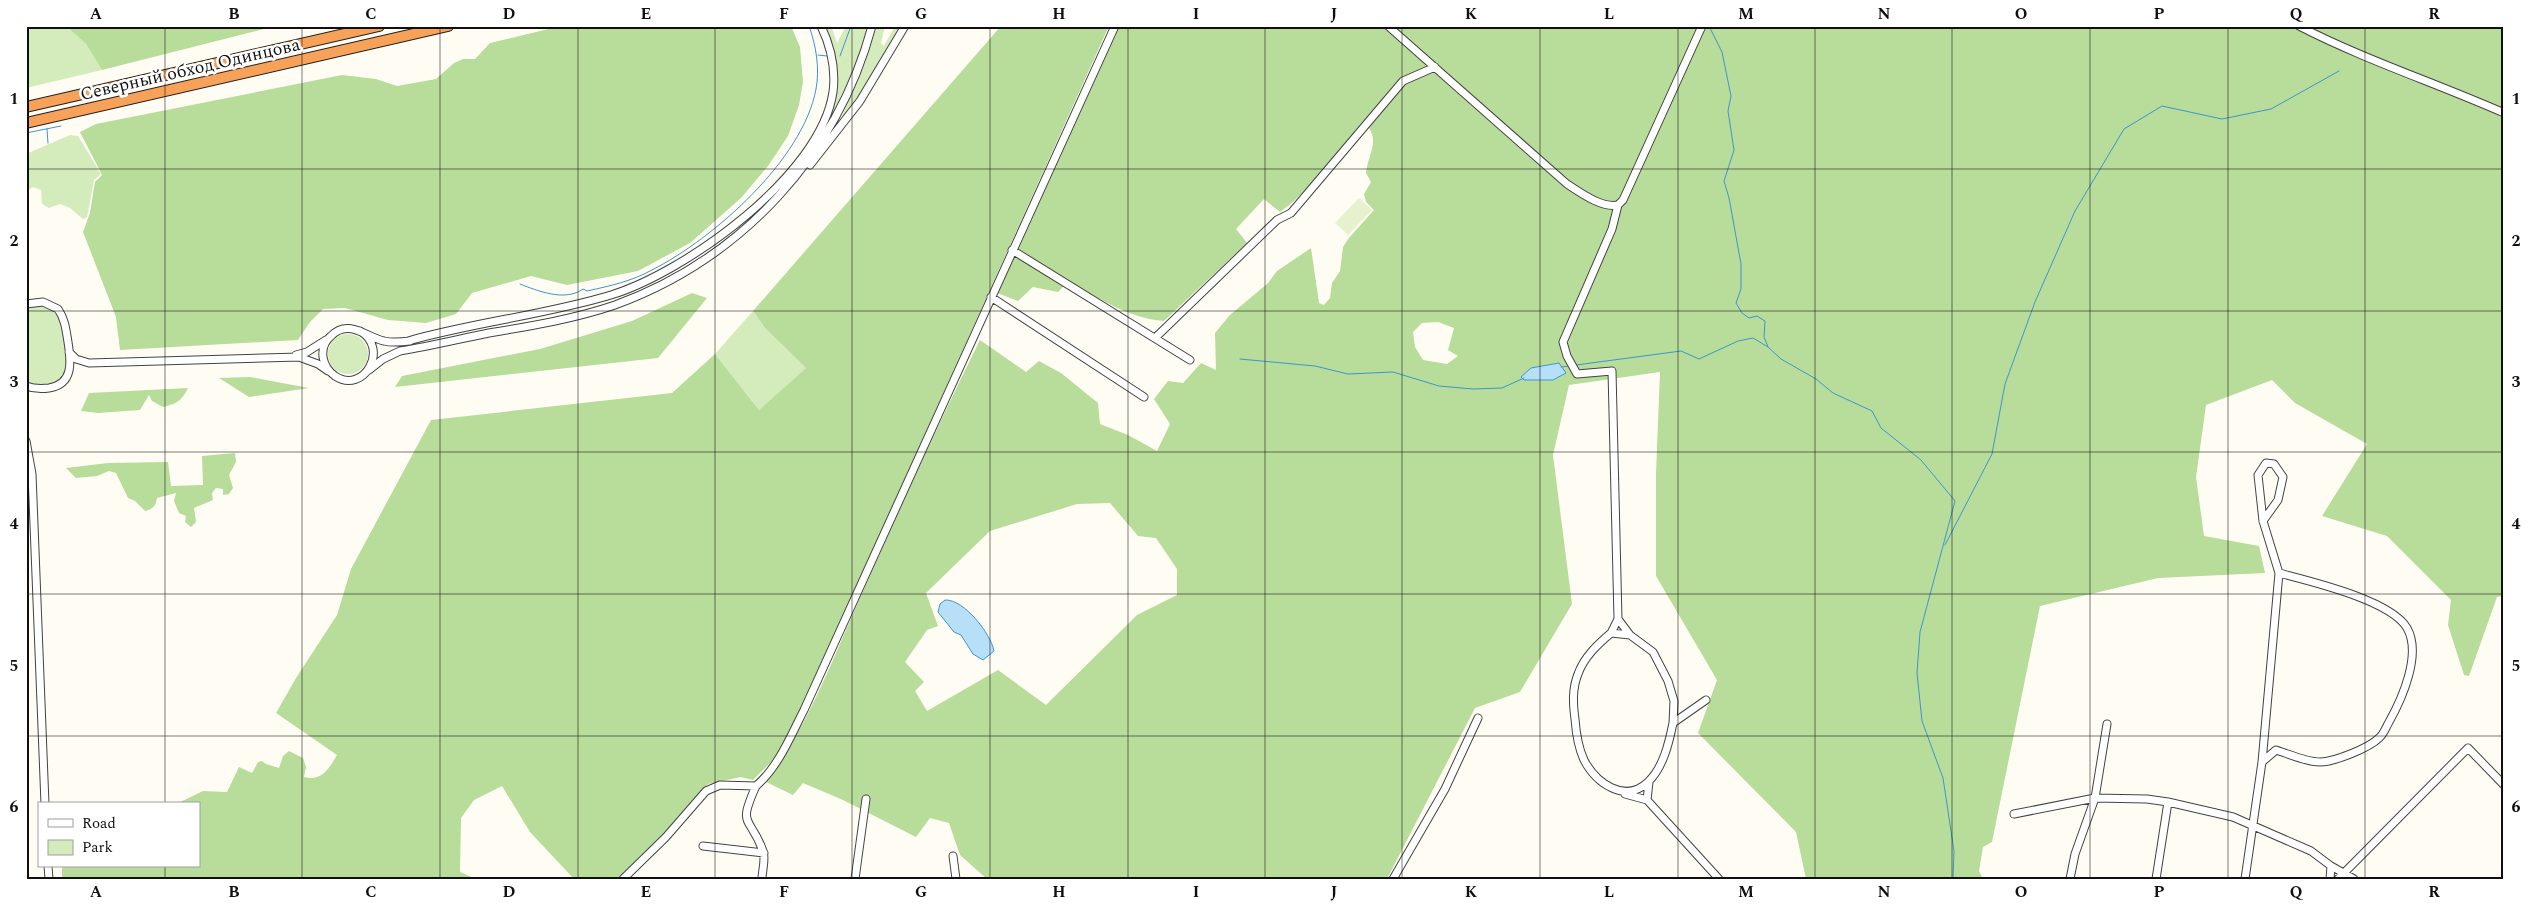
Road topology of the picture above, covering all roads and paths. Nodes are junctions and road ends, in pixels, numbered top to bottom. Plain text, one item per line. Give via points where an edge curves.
1 (379, 26) edge
2 (448, 26) edge
3 (821, 26) edge
4 (872, 26) edge
5 (905, 26) edge
6 (1115, 26) edge
7 (1388, 26) edge
8 (1702, 26) edge
9 (2299, 26) edge
10 (1435, 67) junction
11 (26, 107) edge
12 (2504, 113) edge
13 (26, 123) edge
14 (786, 190) junction
15 (1618, 205) junction
16 (1012, 250) junction
17 (991, 297) junction
18 (26, 304) edge
19 (360, 331) junction
20 (332, 335) junction
21 (470, 337) junction
22 (1155, 338) junction
23 (408, 341) junction
24 (70, 352) junction
25 (281, 356) junction
26 (1190, 360) dead end
27 (89, 363) junction
28 (369, 370) junction
29 (69, 374) junction
30 (334, 375) junction
31 (29, 389) edge
32 (1144, 397) dead end
33 (26, 441) edge
34 (2263, 521) junction
35 (2279, 573) junction
36 (1618, 619) junction
37 (1611, 633) junction
38 (1630, 635) junction
39 (1706, 700) dead end
40 (1674, 701) junction
41 (1689, 710) junction
42 (1478, 718) dead end
43 (1673, 723) junction
44 (2107, 724) dead end
45 (2262, 762) junction
46 (1649, 782) junction
47 (2504, 785) edge
48 (756, 786) junction
49 (1621, 793) junction
50 (2095, 798) junction
51 (866, 799) dead end
52 (1647, 800) junction
53 (45, 802) edge
54 (2168, 802) junction
55 (2014, 814) dead end
56 (2252, 826) junction
57 (703, 846) dead end
58 (764, 853) junction
59 (953, 856) dead end
60 (2331, 866) junction
61 (2341, 876) edge
62 (624, 879) edge
63 (762, 879) edge
64 (855, 879) edge
65 (956, 879) edge
66 (1393, 879) edge
67 (1719, 879) edge
68 (2070, 879) edge
69 (2156, 879) edge
70 (2246, 879) edge
71 (2330, 879) edge
72 (2354, 879) edge

1 - 11 highway, Северный обход Одинцова
2 - 13 highway, Северный обход Одинцова
3 - 23 street via 828,42 834,76 833,94 821,127 780,182 722,236 677,266 612,295
4 - 14 street via 860,66 840,111
5 - 14 street via 860,101 815,160
6 - 16 street
7 - 10 street
8 - 15 street
9 - 12 street via 2339,47
10 - 15 street via 1567,184 1610,206
10 - 22 street via 1403,81 1291,213 1277,220
14 - 21 street via 762,215 718,251 644,293 564,319
15 - 36 street via 1612,229 1563,342 1577,374 1612,370
16 - 17 street
16 - 22 street
17 - 32 street
17 - 48 street via 804,710 781,756
18 - 24 street via 43,302 58,308 65,323
19 - 20 street via 347,328
19 - 23 street via 382,341
19 - 28 street via 369,338 374,350
20 - 25 street via 307,352
20 - 30 street via 324,345 323,358
21 - 23 street
21 - 28 street via 400,351
22 - 26 street
24 - 27 street
24 - 29 street
25 - 27 street
25 - 30 street via 308,359
27 - 29 street via 80,365
28 - 30 street via 355,379
29 - 31 street via 55,387
33 - 53 street via 32,474
34 - 34 street via 2258,475 2266,463 2274,464 2283,477 2278,500
34 - 35 street
35 - 45 street
35 - 45 street via 2338,589 2384,609 2407,628 2410,661 2407,685 2380,738 2363,749 2320,762 2276,750
36 - 37 street
36 - 38 street
37 - 38 street
37 - 49 street via 1593,648 1578,673 1572,700 1577,736 1585,760 1602,783
38 - 40 street via 1653,652
39 - 41 street
40 - 41 street
40 - 43 street
41 - 43 street
42 - 66 street via 1444,789
43 - 46 street via 1668,745
44 - 50 street
45 - 56 street
46 - 49 street via 1631,792
46 - 52 street
47 - 61 street via 2468,748
48 - 58 street via 745,809 745,818
48 - 62 street via 720,785 706,791
49 - 52 street
50 - 54 street
50 - 55 street
50 - 68 street via 2075,854
51 - 64 street
52 - 67 street
54 - 56 street via 2233,817
54 - 69 street
56 - 60 street via 2311,851
56 - 70 street
57 - 58 street
58 - 63 street
59 - 65 street
60 - 61 street
60 - 71 street
61 - 72 street

